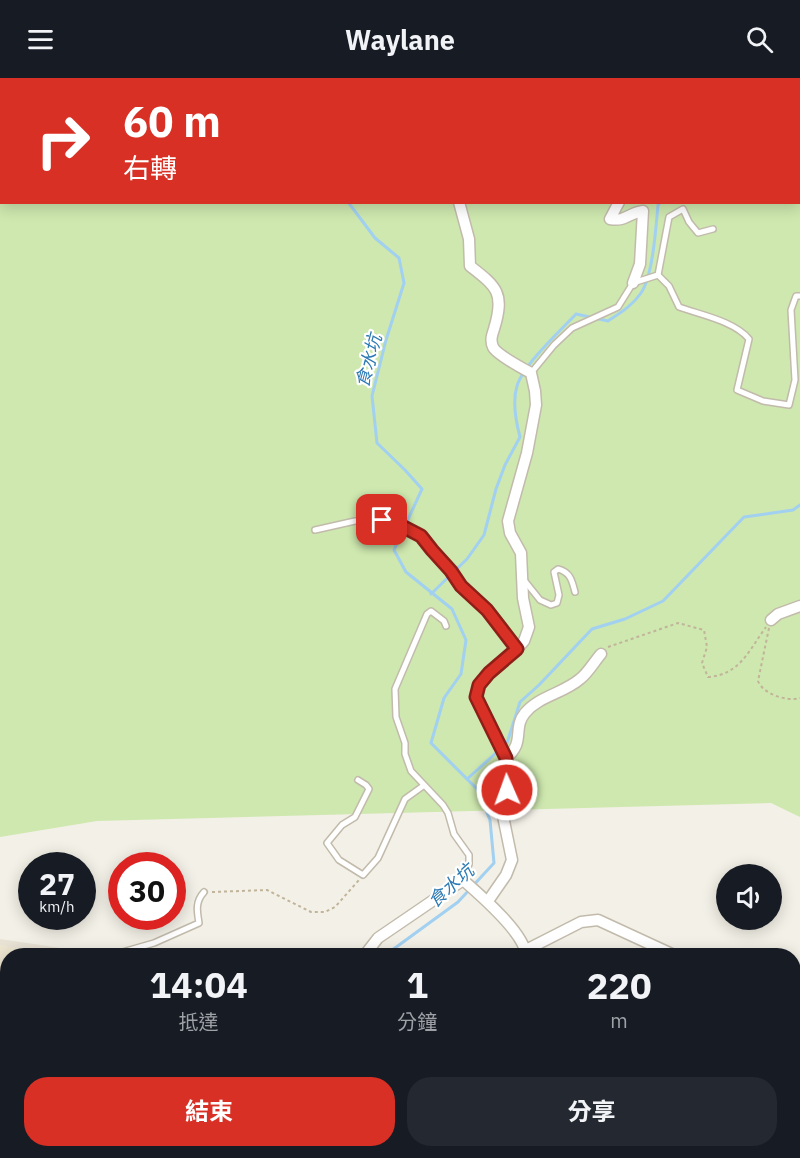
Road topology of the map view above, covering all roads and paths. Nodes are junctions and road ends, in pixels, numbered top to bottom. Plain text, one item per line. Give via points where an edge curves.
1 (460, 204) edge
2 (618, 204) edge
3 (713, 229) dead end
4 (656, 275) junction
5 (636, 282) junction
6 (800, 296) edge
7 (531, 373) junction
8 (315, 530) dead end
9 (522, 576) junction
10 (575, 592) dead end
11 (800, 606) edge
12 (771, 620) junction
13 (446, 626) dead end
14 (517, 649) junction
15 (601, 654) joint
16 (800, 698) edge
17 (504, 753) junction
18 (358, 780) dead end
19 (423, 786) junction
20 (363, 875) junction
21 (463, 880) junction
22 (204, 892) joint
23 (488, 901) junction
24 (136, 948) edge
25 (370, 948) edge
26 (523, 948) edge
27 (535, 948) edge
28 (659, 948) edge

1 - 7 street via 469,239 470,266 492,284 498,297 500,310 491,340 494,349
2 - 5 street via 610,219 620,221 643,211
3 - 4 lane via 698,233 683,209 669,217
4 - 5 lane
4 - 6 lane via 669,286 679,307 730,324 749,339 737,390 763,401 789,405 795,380 791,310 796,296
5 - 7 lane via 618,307 572,328
7 - 9 street via 536,405 508,521 522,553
8 - 14 lane via 382,520 413,530 487,610
9 - 10 lane via 535,596 551,605 560,596 554,572 558,569 571,577
9 - 14 street via 529,627
11 - 12 street
12 - 15 path via 743,662 719,677 708,677 702,663 707,646 704,630 678,623 608,647
12 - 16 path via 758,681 771,694
13 - 19 lane via 431,611 427,614 395,689 396,717 405,754 411,771
14 - 17 street via 484,679 476,697
15 - 17 street via 580,680 525,712 519,722 518,744 514,751
17 - 23 street via 507,790 503,816 512,860
18 - 20 lane via 369,789 355,817 327,843 339,860
19 - 20 lane via 405,799 378,858
19 - 21 lane via 443,805 454,834 469,855
20 - 22 path via 335,907 325,912 311,912 267,890
21 - 23 street
21 - 25 street via 378,938
22 - 24 lane via 198,898 199,923
23 - 26 street
27 - 28 street via 581,922 598,920

